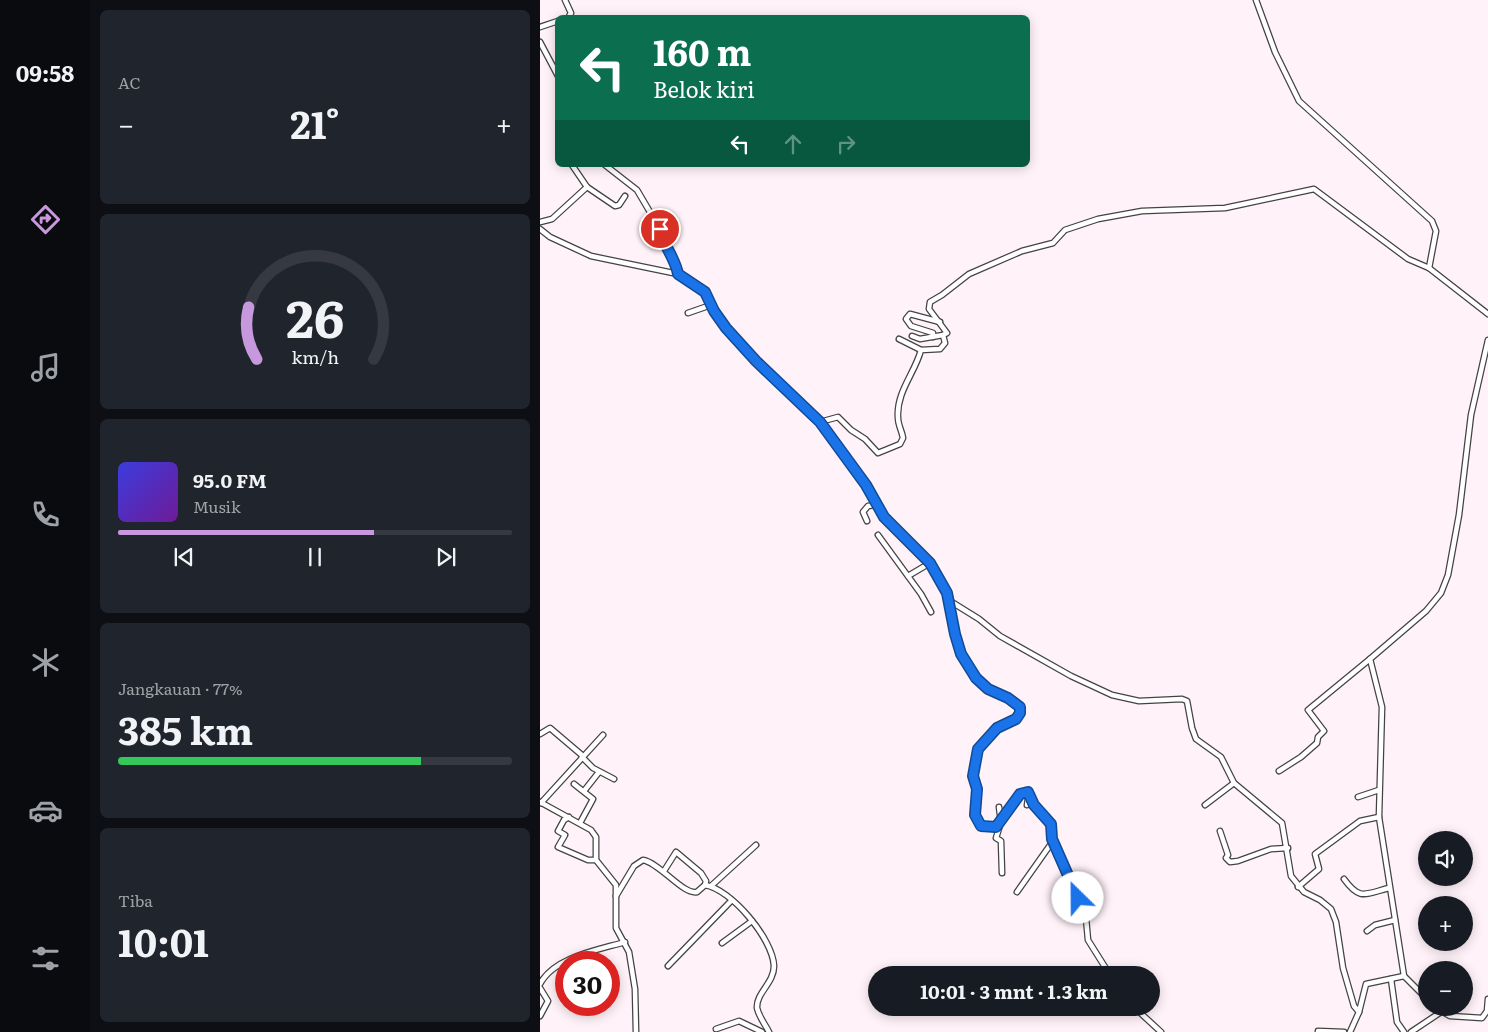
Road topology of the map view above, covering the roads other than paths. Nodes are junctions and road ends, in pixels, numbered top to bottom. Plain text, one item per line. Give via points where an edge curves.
1 (565, 0) edge
2 (1256, 0) edge
3 (570, 15) edge
4 (555, 22) edge
5 (540, 27) edge
6 (540, 42) edge
7 (555, 70) edge
8 (573, 167) edge
9 (607, 167) edge
10 (587, 187) junction
11 (625, 196) dead end
12 (647, 220) dead end
13 (540, 222) edge
14 (540, 229) edge
15 (660, 235) junction
16 (1430, 268) junction
17 (678, 274) junction
18 (711, 305) junction
19 (688, 313) dead end
20 (1488, 314) edge
21 (940, 322) junction
22 (943, 335) junction
23 (912, 336) dead end
24 (933, 337) junction
25 (899, 339) dead end
26 (1488, 340) edge
27 (921, 350) junction
28 (820, 422) junction
29 (875, 505) junction
30 (867, 521) dead end
31 (878, 535) dead end
32 (930, 563) junction
33 (908, 576) junction
34 (950, 601) junction
35 (931, 612) dead end
36 (1370, 659) junction
37 (540, 734) edge
38 (603, 735) dead end
39 (583, 756) junction
40 (1279, 771) dead end
41 (599, 772) junction
42 (614, 779) dead end
43 (1234, 783) junction
44 (574, 784) dead end
45 (1380, 790) junction
46 (584, 791) junction
47 (1029, 793) junction
48 (1358, 797) dead end
49 (541, 802) edge
50 (1027, 805) dead end
51 (1205, 806) dead end
52 (999, 808) dead end
53 (569, 817) junction
54 (1378, 817) junction
55 (580, 822) junction
56 (1001, 822) junction
57 (1220, 831) dead end
58 (1053, 841) junction
59 (756, 845) dead end
60 (1288, 848) junction
61 (596, 860) junction
62 (664, 871) junction
63 (1002, 873) dead end
64 (1344, 879) dead end
65 (705, 885) junction
66 (711, 886) junction
67 (1298, 887) junction
68 (1390, 888) junction
69 (1017, 892) dead end
70 (616, 896) junction
71 (731, 901) junction
72 (1395, 920) junction
73 (752, 921) junction
74 (1368, 931) dead end
75 (624, 942) junction
76 (722, 943) dead end
77 (668, 966) dead end
78 (1104, 966) edge
79 (1404, 976) junction
80 (1391, 979) junction
81 (540, 986) edge
82 (1418, 990) edge
83 (1488, 999) edge
84 (1359, 1012) junction
85 (540, 1016) edge
86 (1144, 1016) edge
87 (1435, 1016) edge
88 (1450, 1016) edge
89 (716, 1029) dead end
90 (756, 1030) edge
91 (1318, 1031) edge
92 (636, 1032) edge
93 (762, 1032) edge
94 (769, 1032) edge
95 (1161, 1032) edge
96 (1344, 1032) edge
97 (1350, 1032) edge
98 (1404, 1032) edge
99 (1411, 1032) edge

1 - 3 street
2 - 16 street via 1275,52 1299,101 1434,224 1436,231
4 - 5 street
6 - 7 street
8 - 10 street
9 - 15 street via 636,190 660,229
10 - 11 street via 615,206
10 - 13 street via 552,218
12 - 15 street
14 - 17 street via 591,256
15 - 17 street via 676,261
16 - 20 street
16 - 21 street via 1408,259 1319,191 1311,189 1225,208 1114,215 1065,230 1053,243 1022,251 958,281 928,304
17 - 18 street via 705,292
18 - 19 street
18 - 28 street via 726,328 756,361
21 - 22 street via 947,333
21 - 24 street via 916,314 910,314 906,319 911,326 933,333
22 - 24 street
22 - 27 street via 943,347
23 - 24 street via 920,339
25 - 27 street
26 - 36 street via 1471,415 1448,575 1426,611
27 - 28 street via 903,389 898,417 903,435 900,444 878,453 838,417
28 - 29 street via 866,485
29 - 30 street via 868,506 864,512
29 - 32 street
31 - 33 street
32 - 33 street
32 - 34 street
33 - 35 street
34 - 43 street via 1000,636 1105,692 1139,700 1185,700 1189,704 1194,735 1221,757
34 - 56 street via 961,654 976,678 1021,710 1014,721 997,728 980,744 973,776 977,789 977,822 990,828
36 - 40 street via 1308,710 1324,731 1317,743
36 - 45 street via 1382,707
37 - 39 street via 550,728
38 - 39 street
39 - 41 street
39 - 49 street
41 - 42 street
41 - 46 street
43 - 51 street
43 - 60 street via 1282,823
44 - 46 street
45 - 48 street
45 - 54 street
46 - 55 street via 593,802
47 - 50 street
47 - 56 street via 1021,793
47 - 58 street via 1034,805 1050,821
49 - 53 street
52 - 56 street
53 - 55 street
53 - 61 street via 558,831 565,834 558,847 588,860
54 - 67 street via 1360,821 1316,854 1319,869
54 - 68 street
55 - 61 street via 596,837
56 - 63 street via 996,838 1001,841
57 - 60 street via 1228,855 1226,858 1230,862 1271,849
58 - 69 street
58 - 78 street via 1086,918 1090,944
59 - 66 street
60 - 67 street via 1291,876
61 - 70 street via 613,879
62 - 65 street via 689,891 697,892
62 - 65 street via 676,852 701,873 706,880
62 - 70 street via 649,861 639,861
64 - 68 street via 1353,892 1359,894
65 - 66 street
66 - 71 street
67 - 84 street via 1331,909 1343,968 1354,1006
68 - 72 street
70 - 75 street via 616,928
71 - 73 street
71 - 77 street
72 - 74 street via 1376,925
72 - 79 street
73 - 76 street
73 - 94 street via 773,958 774,972 757,1006
75 - 81 street via 570,959 551,971
75 - 92 street via 629,952 635,989
79 - 80 street
79 - 82 street
80 - 84 street via 1366,984
80 - 98 street via 1397,1022
81 - 85 street via 548,1001
83 - 88 street via 1487,1011 1482,1018
84 - 97 street
86 - 95 street
87 - 99 street
89 - 90 street via 739,1021
90 - 93 street
91 - 96 street

